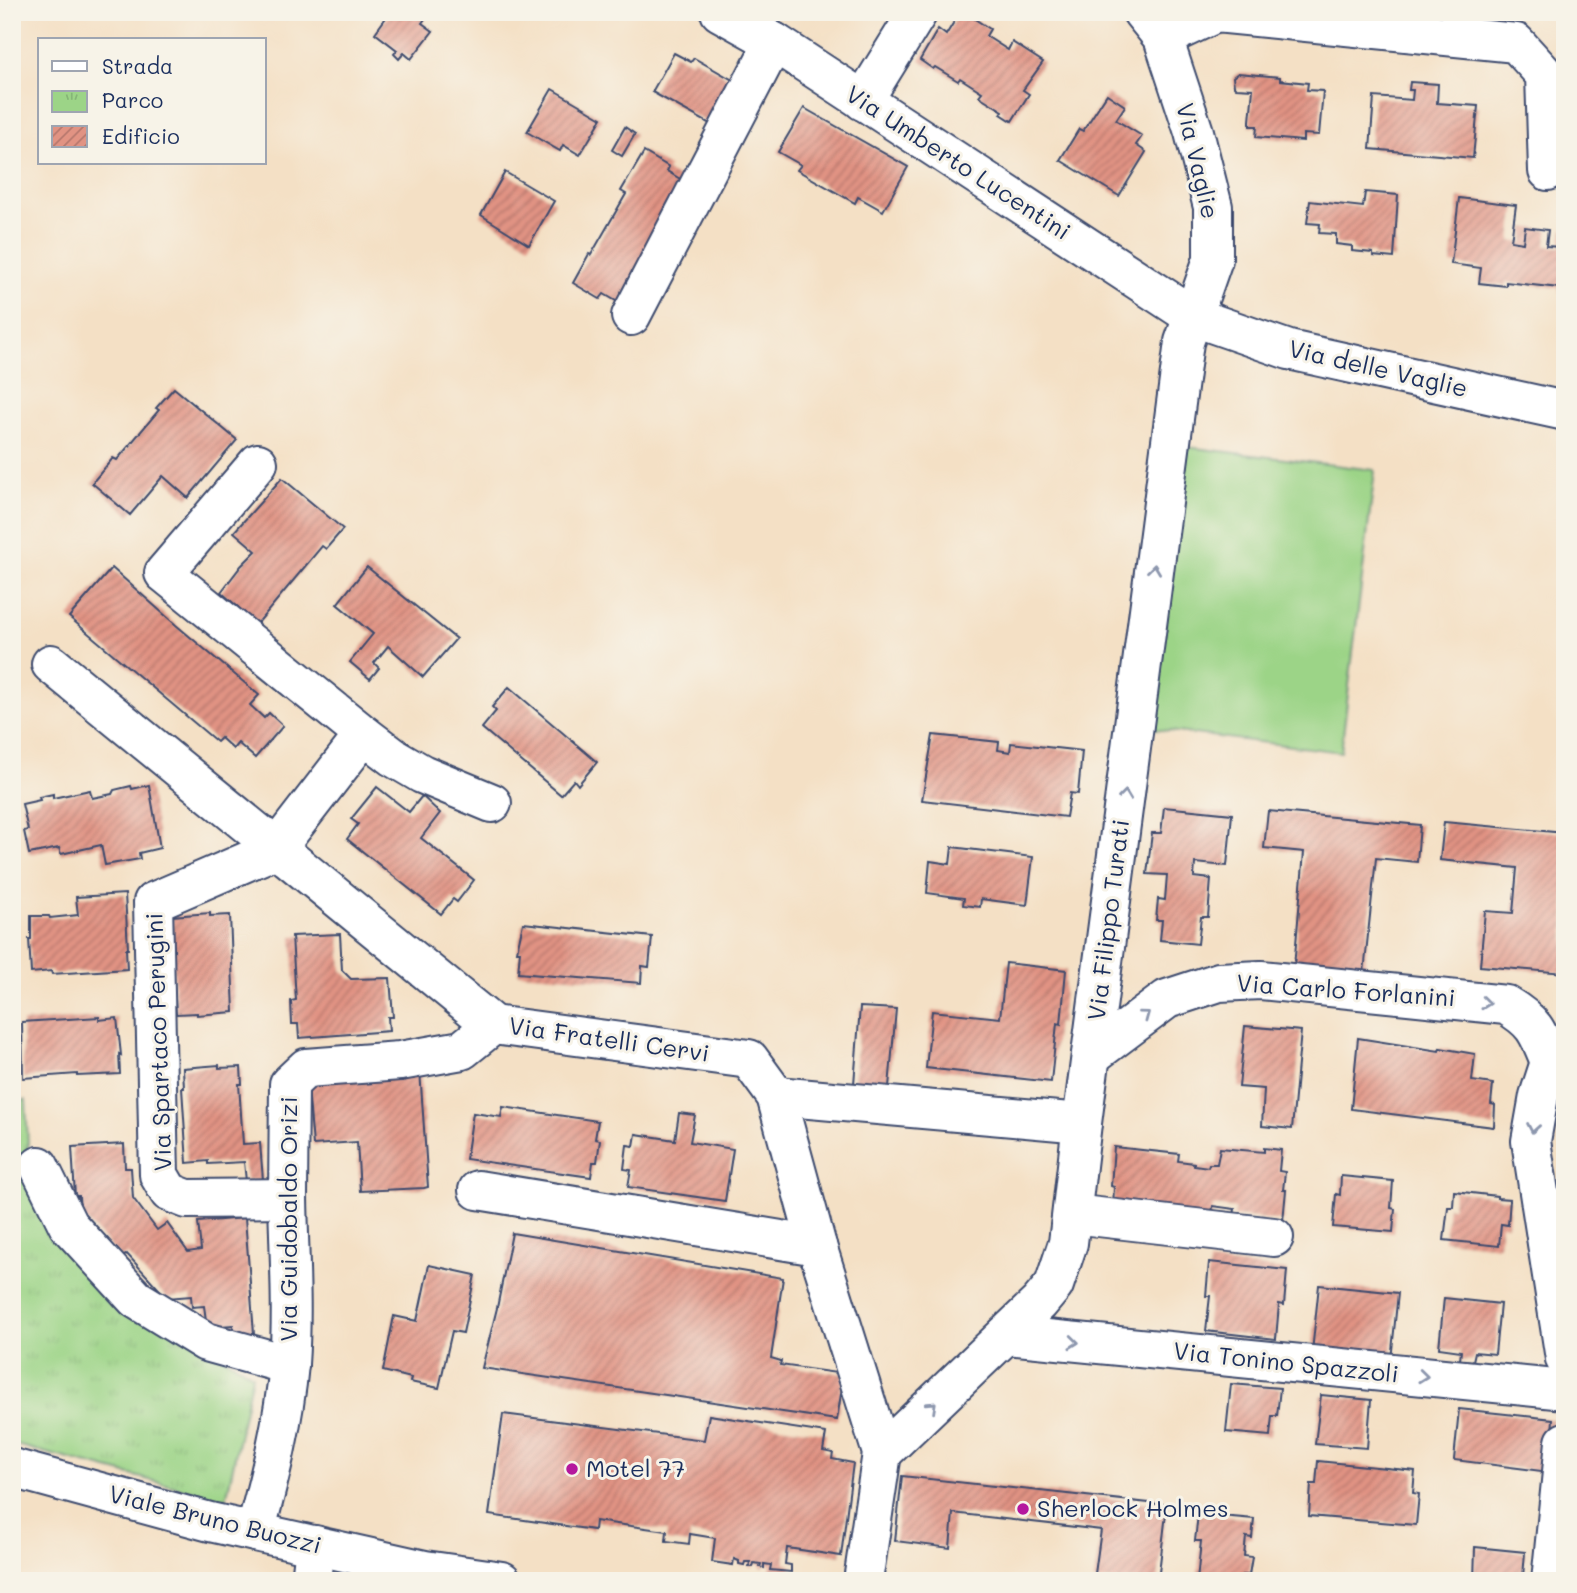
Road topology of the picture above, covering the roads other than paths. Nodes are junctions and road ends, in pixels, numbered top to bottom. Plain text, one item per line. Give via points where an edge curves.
1 (720, 12) edge
2 (918, 12) edge
3 (1152, 25) edge
4 (774, 43) junction
5 (863, 101) junction
6 (1548, 171) dead end
7 (631, 316) dead end
8 (1194, 317) junction
9 (1565, 411) edge
10 (258, 463) dead end
11 (51, 664) dead end
12 (364, 735) junction
13 (492, 803) dead end
14 (276, 849) junction
15 (493, 1025) junction
16 (1558, 1054) edge
17 (1091, 1056) junction
18 (776, 1096) junction
19 (1082, 1123) junction
20 (39, 1166) dead end
21 (478, 1190) dead end
22 (288, 1198) junction
23 (1072, 1214) junction
24 (1274, 1237) dead end
25 (817, 1246) junction
26 (1006, 1335) junction
27 (1565, 1359) edge
28 (289, 1365) junction
29 (1565, 1390) edge
30 (1565, 1442) edge
31 (882, 1453) junction
32 (12, 1468) edge
33 (255, 1532) junction
34 (313, 1563) edge
35 (502, 1581) edge
36 (863, 1581) edge
37 (1551, 1581) edge

1 - 4 street, Via Umberto Lucentini
2 - 5 street
3 - 6 street via 1216,13 1516,43 1545,75
3 - 8 street, Via Vaglie via 1194,132 1213,207 1213,259
4 - 5 street, Via Umberto Lucentini
4 - 7 street
5 - 8 street, Via Umberto Lucentini
8 - 9 street, Via delle Vaglie via 1289,350
17 -> 8 street, Via Filippo Turati via 1184,342
10 - 12 street via 164,573
11 - 14 street, Via Fratelli Cervi
12 - 13 street via 422,774
12 - 14 street
14 - 15 street, Via Fratelli Cervi
14 - 22 street, Via Spartaco Perugini via 153,902 159,1175 169,1192 187,1199
15 - 18 street, Via Fratelli Cervi via 749,1059
15 - 22 street, Via Guidobaldo Orizi via 462,1050 400,1061 306,1068 289,1084
17 -> 16 street, Via Carlo Forlanini via 1167,999 1219,982 1261,980 1506,1005 1522,1014
16 -> 27 street via 1539,1096 1531,1141
17 - 19 street, Via Filippo Turati
18 - 19 street
18 - 25 street, Via Fratelli Cervi
19 - 23 street, Via Filippo Turati
20 - 28 street via 68,1225 136,1299 206,1342
21 - 25 street
22 - 28 street, Via Guidobaldo Orizi
23 - 24 street
23 - 26 street, Via Filippo Turati via 1054,1285
25 - 31 street, Via Fratelli Cervi
26 -> 29 street, Via Tonino Spazzoli
31 -> 26 street, Via Filippo Turati
28 - 33 street, Via Guidobaldo Orizi
30 - 37 street
31 - 36 street, Via Fratelli Cervi
32 - 33 street, Viale Bruno Buozzi
33 - 34 street, Viale Bruno Buozzi
34 - 35 street, Viale Bruno Buozzi via 425,1570

